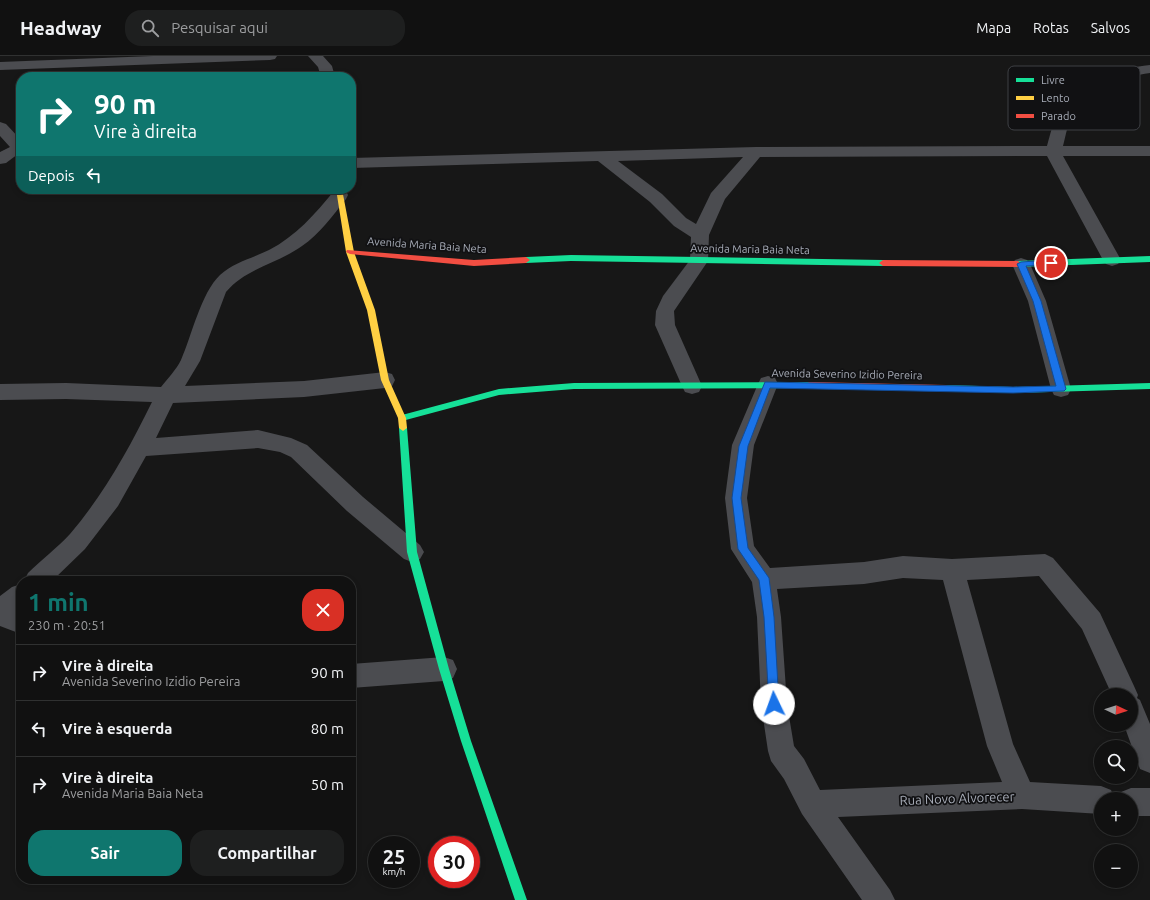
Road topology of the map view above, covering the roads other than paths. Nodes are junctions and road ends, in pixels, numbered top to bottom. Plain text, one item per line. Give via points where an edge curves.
1 (251, 56) edge
2 (270, 56) edge
3 (315, 56) edge
4 (0, 66) edge
5 (1150, 69) edge
6 (1140, 71) edge
7 (327, 72) edge
8 (0, 127) edge
9 (1060, 130) edge
10 (1150, 151) edge
11 (756, 152) junction
12 (1053, 152) junction
13 (11, 153) edge
14 (601, 156) junction
15 (356, 163) edge
16 (338, 194) edge
17 (339, 194) edge
18 (700, 235) junction
19 (350, 252) junction
20 (1150, 259) edge
21 (1112, 260) junction
22 (699, 261) junction
23 (1021, 264) junction
24 (385, 380) junction
25 (768, 384) junction
26 (692, 386) junction
27 (1150, 386) edge
28 (1061, 389) junction
29 (0, 392) edge
30 (166, 395) junction
31 (402, 418) junction
32 (140, 448) junction
33 (412, 552) junction
34 (952, 570) junction
35 (41, 576) edge
36 (764, 578) junction
37 (16, 599) edge
38 (0, 611) edge
39 (0, 615) edge
40 (16, 620) edge
41 (444, 669) junction
42 (356, 676) edge
43 (1122, 688) edge
44 (1138, 727) edge
45 (1150, 759) edge
46 (1022, 796) junction
47 (1094, 800) edge
48 (1138, 802) edge
49 (1150, 802) edge
50 (812, 804) junction
51 (521, 900) edge
52 (880, 900) edge

1 - 2 street
1 - 4 street
3 - 7 street via 325,66
5 - 6 street
8 - 13 street
9 - 12 street
10 - 12 street
11 - 12 street
11 - 14 street
11 - 18 street via 718,197
12 - 21 street
14 - 15 street
14 - 18 street via 656,198 680,222
16 - 30 street via 316,224 296,242 241,269 222,284 190,361
17 - 19 street
18 - 22 street
19 - 22 street, Avenida Maria Baia Neta via 474,262 571,258
19 - 24 street via 371,310
20 - 21 street, Avenida Maria Baia Neta
21 - 23 street, Avenida Maria Baia Neta
22 - 23 street, Avenida Maria Baia Neta
22 - 26 street via 670,301 665,311 664,325
23 - 28 street via 1037,301
24 - 30 street via 304,389
24 - 31 street
25 - 26 street, Avenida Severino Izidio Pereira
25 - 28 street, Avenida Severino Izidio Pereira
25 - 36 street via 744,446 736,498 743,549
26 - 31 street, Avenida Severino Izidio Pereira via 574,386 499,392
27 - 28 street, Avenida Severino Izidio Pereira
29 - 30 street via 66,391
30 - 32 street
31 - 33 street
32 - 33 street via 258,438 283,444 299,451 355,504
32 - 35 street via 110,498 77,542
33 - 41 street
34 - 36 street via 904,567
34 - 43 street via 1045,565 1091,621
34 - 46 street via 1000,746
36 - 50 street via 774,704 781,751 794,769
37 - 38 street
39 - 40 street
41 - 42 street
41 - 51 street
44 - 45 street
46 - 47 street, Rua Novo Alvorecer
46 - 50 street, Rua Novo Alvorecer
48 - 49 street
50 - 52 street

